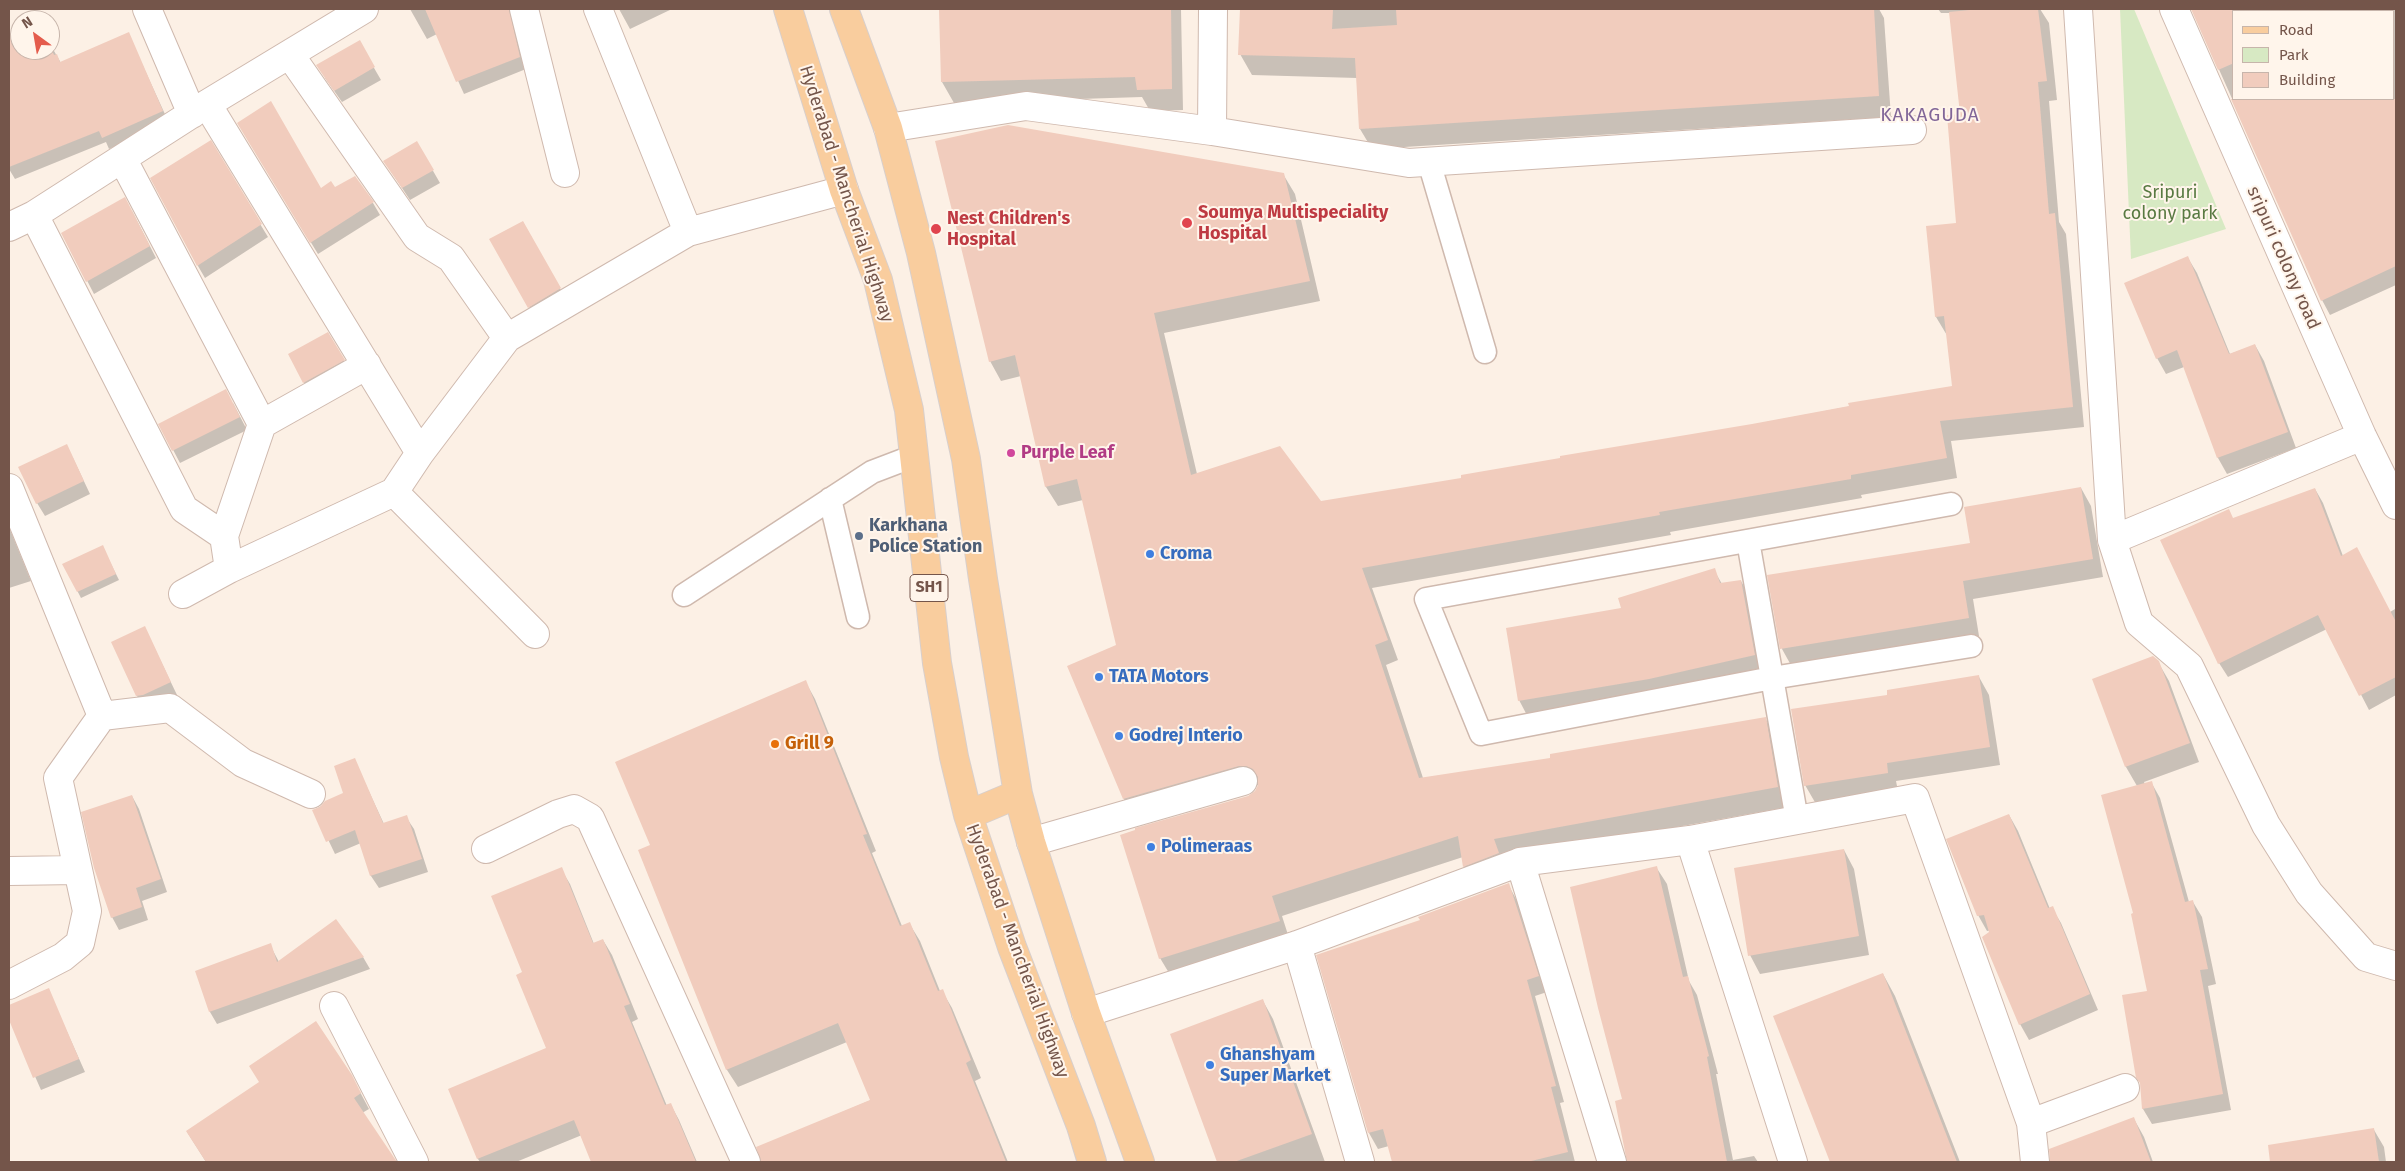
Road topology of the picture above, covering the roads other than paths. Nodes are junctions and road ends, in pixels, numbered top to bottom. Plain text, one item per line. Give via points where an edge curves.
1 (147, 9) edge
2 (364, 9) edge
3 (524, 9) edge
4 (598, 9) edge
5 (788, 9) edge
6 (844, 9) edge
7 (1213, 9) edge
8 (2078, 9) edge
9 (2174, 9) edge
10 (290, 55) junction
11 (199, 109) junction
12 (888, 128) junction
13 (1912, 130) dead end
14 (1212, 131) junction
15 (122, 160) junction
16 (1429, 162) junction
17 (565, 173) dead end
18 (844, 190) junction
19 (34, 215) junction
20 (9, 227) edge
21 (688, 232) junction
22 (507, 338) junction
23 (1485, 352) dead end
24 (367, 366) junction
25 (262, 424) junction
26 (2362, 436) junction
27 (420, 452) junction
28 (914, 456) junction
29 (9, 488) edge
30 (394, 492) junction
31 (830, 500) junction
32 (1951, 504) dead end
33 (2396, 505) edge
34 (224, 536) junction
35 (2112, 540) junction
36 (1748, 541) junction
37 (229, 569) junction
38 (183, 594) dead end
39 (684, 594) dead end
40 (858, 617) dead end
41 (536, 634) dead end
42 (1971, 646) dead end
43 (1772, 678) junction
44 (102, 716) junction
45 (1243, 781) dead end
46 (311, 794) dead end
47 (1018, 794) junction
48 (968, 816) junction
49 (1797, 820) junction
50 (1690, 840) junction
51 (1031, 842) junction
52 (486, 849) dead end
53 (1520, 862) junction
54 (78, 870) junction
55 (9, 872) edge
56 (1297, 945) junction
57 (2396, 966) edge
58 (9, 985) edge
59 (334, 1006) dead end
60 (1086, 1013) junction
61 (2125, 1088) dead end
62 (2031, 1123) junction
63 (414, 1162) edge
64 (746, 1162) edge
65 (1092, 1162) edge
66 (1140, 1162) edge
67 (1360, 1162) edge
68 (1612, 1162) edge
69 (1793, 1162) edge
70 (2035, 1162) edge

1 - 11 street
2 - 10 street
3 - 17 street
4 - 21 street
5 - 18 main road, Hyderabad - Mancherial Highway / SH1
6 - 12 main road
7 - 14 street
8 - 35 street
9 - 26 street, sripuri colony road
10 - 11 street
10 - 22 street via 417,237 452,258
11 - 15 street
11 - 24 street
12 - 14 street via 1026,106
12 - 47 main road via 921,253 966,458
13 - 16 street
14 - 16 street via 1409,163
15 - 19 street
15 - 25 street
16 - 23 lane
18 - 21 street
18 - 28 main road, Hyderabad - Mancherial Highway / SH1 via 878,280 909,410
19 - 20 street
19 - 34 street via 184,509
21 - 22 street
22 - 27 street
24 - 25 street
24 - 27 street
25 - 34 street
26 - 33 street, sripuri colony road
26 - 35 street
27 - 30 street
28 - 31 lane via 872,472
28 - 48 main road, Hyderabad - Mancherial Highway / SH1 via 937,663
29 - 44 street
30 - 37 street
30 - 41 street
31 - 39 lane
31 - 40 lane
32 - 36 lane
34 - 37 street
35 - 57 street via 2139,623 2189,666 2266,825 2309,893 2366,957
36 - 43 lane
36 - 43 lane via 1426,599 1481,734
37 - 38 street
42 - 43 lane
43 - 49 lane
44 - 46 street via 170,708 243,763
44 - 54 street via 58,778
45 - 51 street
47 - 48 main road
47 - 51 main road
48 - 65 main road, Hyderabad - Mancherial Highway / SH1 via 1012,947
49 - 50 street
49 - 62 street via 1915,798
50 - 53 street
50 - 69 street
51 - 60 main road
52 - 64 street via 574,808 590,818
53 - 56 street
53 - 68 street
54 - 55 street
54 - 58 street via 88,912 80,943 63,957
56 - 60 street
56 - 67 street
59 - 63 street
60 - 66 main road
61 - 62 street
62 - 70 street

